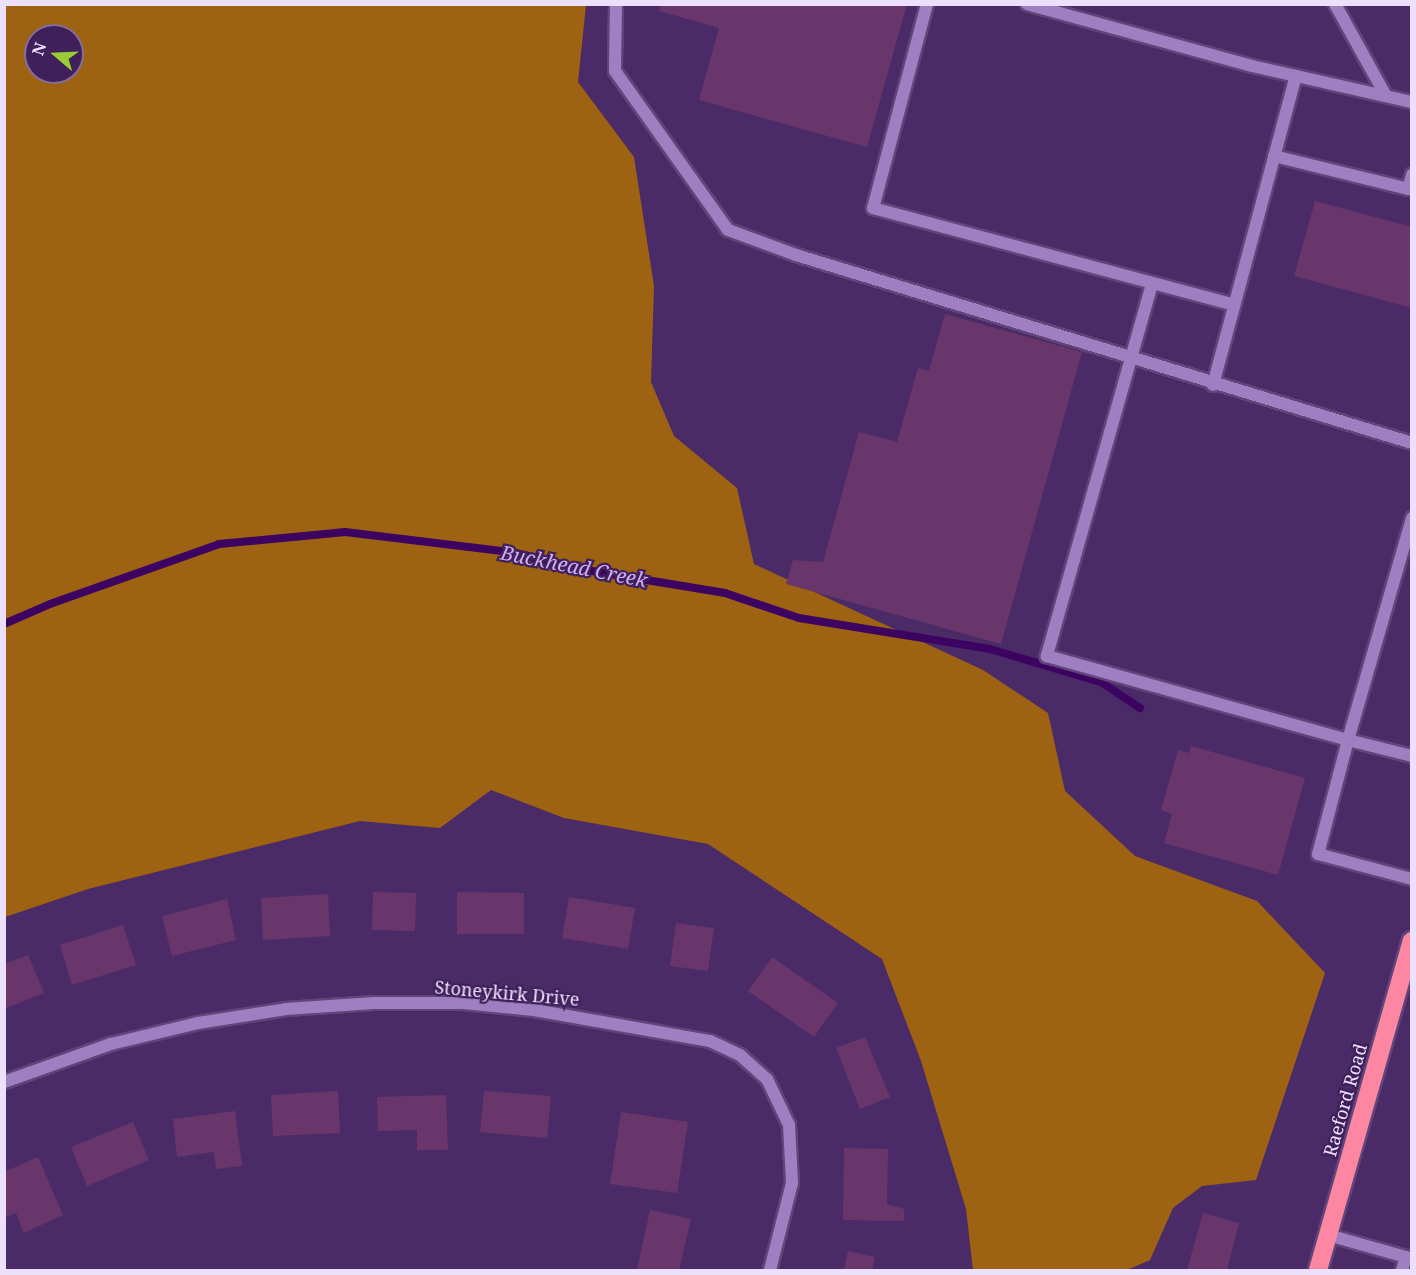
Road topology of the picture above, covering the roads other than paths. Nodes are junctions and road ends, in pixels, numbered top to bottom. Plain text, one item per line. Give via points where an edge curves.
1 (616, 4) edge
2 (927, 4) edge
3 (1026, 4) edge
4 (1335, 4) edge
5 (1296, 76) junction
6 (1386, 96) junction
7 (1412, 102) edge
8 (1274, 156) junction
9 (1412, 176) edge
10 (1410, 190) edge
11 (1152, 284) junction
12 (1234, 305) junction
13 (1132, 358) junction
14 (1213, 385) junction
15 (1412, 443) edge
16 (1412, 518) edge
17 (1347, 740) junction
18 (1412, 756) edge
19 (1412, 879) edge
20 (1412, 941) edge
21 (4, 1082) edge
22 (1328, 1235) junction
23 (770, 1270) edge
24 (1318, 1270) edge
25 (1402, 1270) edge

1 - 13 street via 615,71 728,230 796,255
2 - 11 street via 873,208
3 - 5 street
4 - 6 street
5 - 6 street
5 - 8 street
6 - 7 street
8 - 10 street
8 - 12 street
9 - 10 street
11 - 12 street
11 - 13 street
12 - 14 street
13 - 14 street
13 - 17 street via 1047,656
14 - 15 street
16 - 17 street
17 - 18 street
17 - 19 street via 1318,855
20 - 22 highway, Raeford Road
21 - 23 street, Stoneykirk Drive via 111,1044 198,1023 286,1009 374,1003 463,1003 534,1010 710,1041 740,1055 760,1072 777,1093 789,1125 792,1183
22 - 24 highway, Raeford Road
22 - 25 street via 1406,1257

